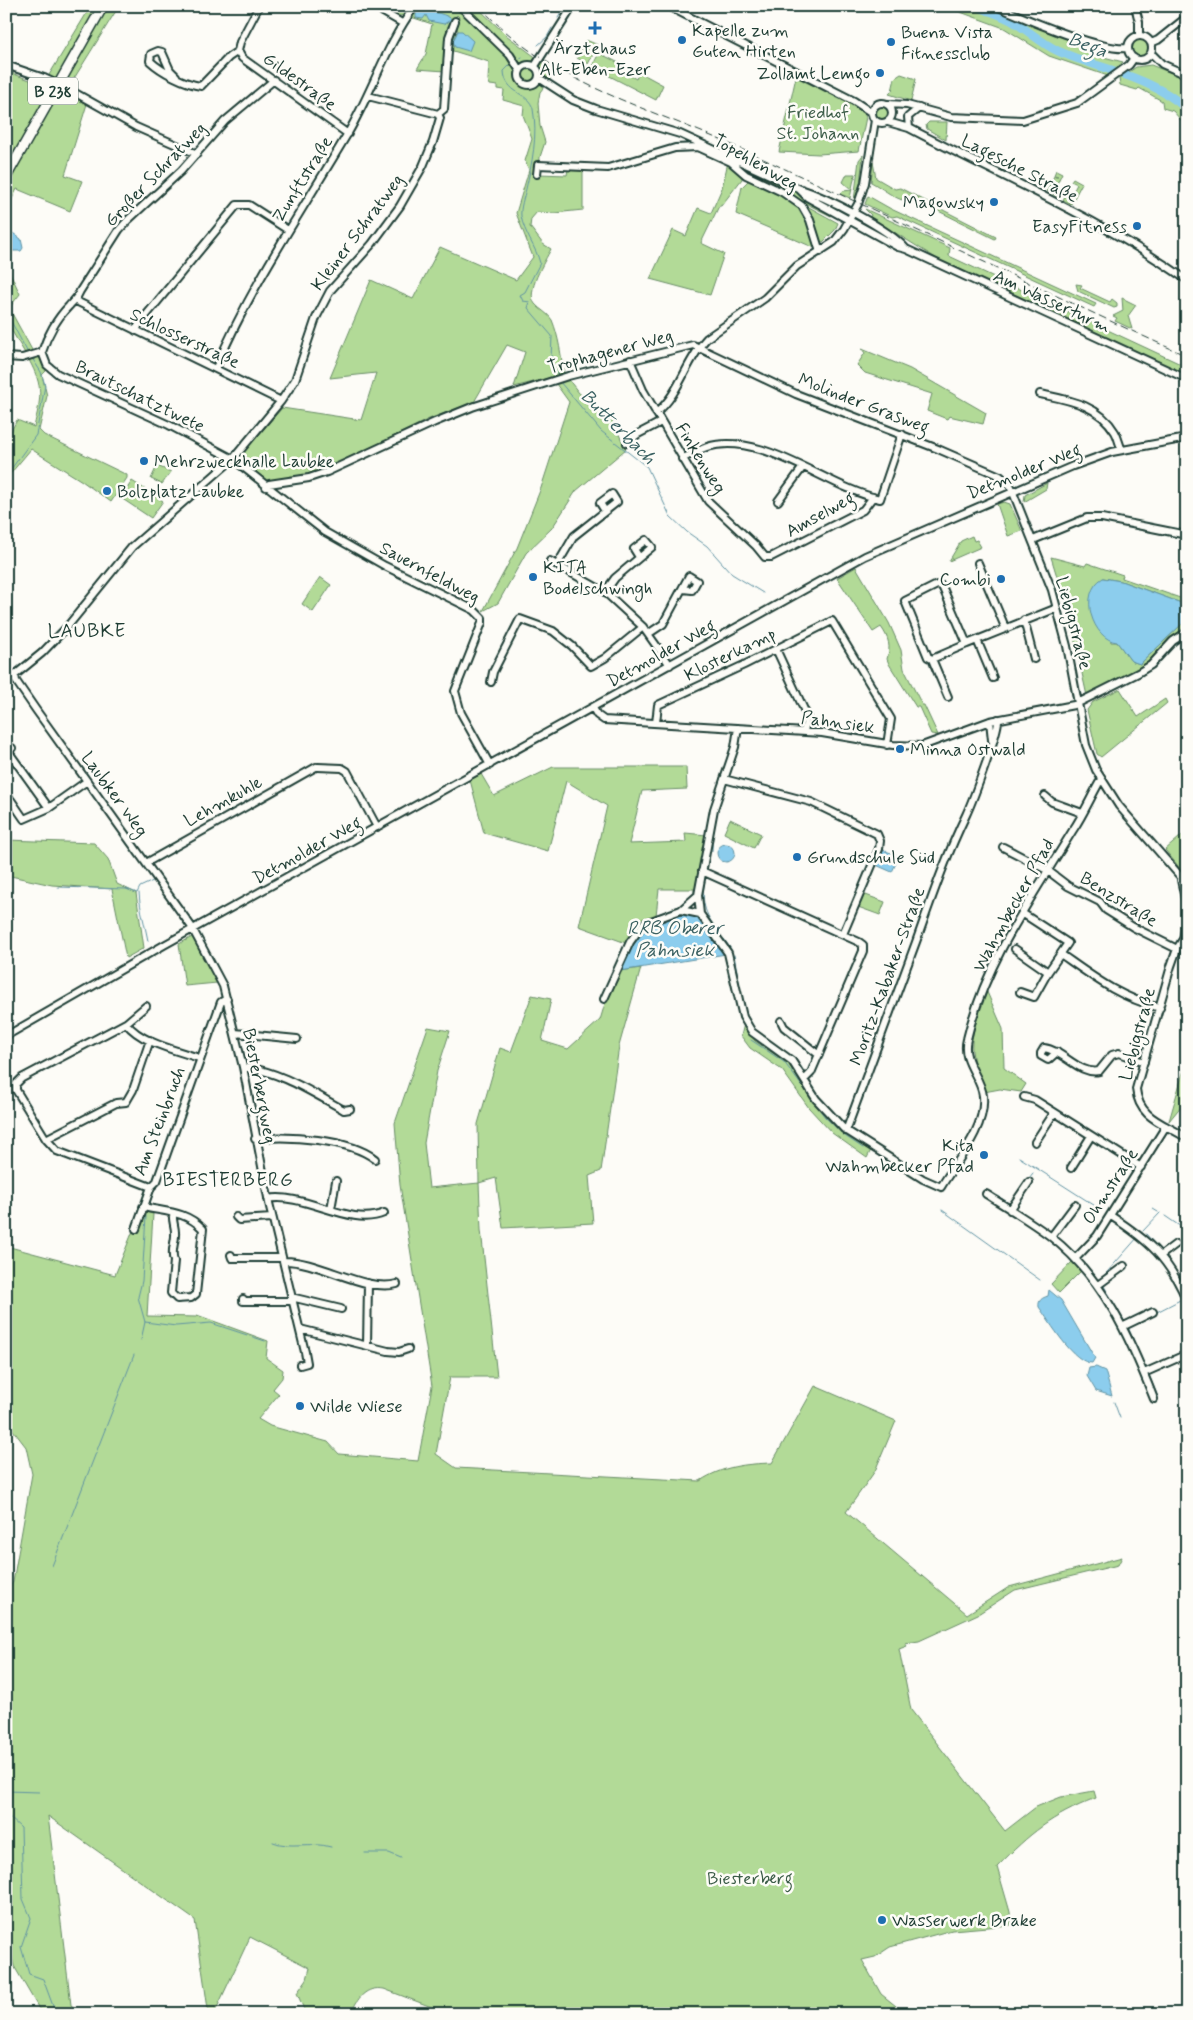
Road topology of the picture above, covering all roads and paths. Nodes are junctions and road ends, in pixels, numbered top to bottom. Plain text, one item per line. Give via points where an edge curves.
1 (103, 6) edge
2 (259, 6) edge
3 (378, 6) edge
4 (415, 6) edge
5 (460, 6) edge
6 (573, 6) edge
7 (668, 6) edge
8 (996, 6) edge
9 (1135, 6) edge
10 (1187, 17) edge
11 (455, 21) dead end
12 (402, 24) junction
13 (1138, 36) junction
14 (1151, 43) junction
15 (1128, 48) junction
16 (238, 51) junction
17 (1151, 54) junction
18 (510, 55) junction
19 (1134, 58) junction
20 (6, 65) edge
21 (526, 65) junction
22 (535, 66) junction
23 (520, 71) junction
24 (1187, 75) edge
25 (176, 76) dead end
26 (539, 78) junction
27 (274, 80) junction
28 (533, 85) junction
29 (554, 89) junction
30 (368, 96) junction
31 (854, 100) junction
32 (888, 104) junction
33 (875, 105) junction
34 (911, 106) junction
35 (919, 108) junction
36 (438, 114) junction
37 (893, 114) junction
38 (873, 117) junction
39 (885, 123) junction
40 (908, 126) junction
41 (348, 134) junction
42 (872, 140) junction
43 (197, 154) junction
44 (537, 174) dead end
45 (6, 177) edge
46 (852, 217) junction
47 (288, 230) junction
48 (820, 252) junction
49 (1187, 280) edge
50 (76, 301) junction
51 (136, 331) junction
52 (699, 346) junction
53 (42, 352) junction
54 (6, 357) edge
55 (630, 360) junction
56 (216, 368) junction
57 (1187, 378) edge
58 (1040, 394) dead end
59 (282, 401) junction
60 (656, 413) junction
61 (661, 422) junction
62 (902, 434) junction
63 (1187, 438) edge
64 (627, 443) dead end
65 (1122, 450) junction
66 (233, 459) junction
67 (682, 459) junction
68 (802, 467) junction
69 (266, 487) junction
70 (1012, 492) junction
71 (873, 497) junction
72 (778, 501) dead end
73 (605, 511) dead end
74 (1187, 535) edge
75 (1033, 540) junction
76 (639, 556) dead end
77 (765, 557) joint
78 (550, 561) dead end
79 (978, 563) dead end
80 (557, 565) junction
81 (682, 589) dead end
82 (605, 592) junction
83 (1057, 608) junction
84 (1024, 620) junction
85 (643, 627) junction
86 (1005, 627) junction
87 (1187, 632) edge
88 (648, 634) junction
89 (977, 640) junction
90 (967, 644) junction
91 (776, 649) junction
92 (932, 659) junction
93 (1034, 659) dead end
94 (670, 665) junction
95 (15, 675) junction
96 (6, 676) edge
97 (993, 678) dead end
98 (491, 682) dead end
99 (948, 697) dead end
100 (1079, 703) junction
101 (593, 708) junction
102 (998, 719) junction
103 (990, 721) junction
104 (656, 723) junction
105 (738, 728) junction
106 (804, 732) junction
107 (992, 740) junction
108 (888, 745) junction
109 (9, 751) edge
110 (490, 765) junction
111 (724, 779) junction
112 (1102, 780) junction
113 (87, 781) junction
114 (1045, 796) dead end
115 (10, 800) dead end
116 (48, 808) junction
117 (967, 813) junction
118 (1082, 813) junction
119 (968, 824) dead end
120 (377, 828) junction
121 (1003, 847) dead end
122 (146, 863) junction
123 (1047, 870) junction
124 (702, 872) junction
125 (1184, 882) edge
126 (698, 895) junction
127 (1186, 896) edge
128 (1187, 908) edge
129 (681, 910) junction
130 (1022, 913) junction
131 (700, 914) junction
132 (1186, 924) edge
133 (194, 930) junction
134 (843, 934) junction
135 (1178, 947) junction
136 (1015, 949) dead end
137 (1062, 955) junction
138 (1048, 972) junction
139 (1020, 992) dead end
140 (226, 999) junction
141 (604, 999) dead end
142 (146, 1006) dead end
143 (1160, 1008) junction
144 (781, 1021) dead end
145 (126, 1023) junction
146 (235, 1033) junction
147 (6, 1036) edge
148 (150, 1040) junction
149 (297, 1040) dead end
150 (1057, 1052) dead end
151 (819, 1054) junction
152 (199, 1058) junction
153 (1144, 1062) junction
154 (242, 1067) junction
155 (805, 1079) junction
156 (1024, 1097) dead end
157 (350, 1109) dead end
158 (1054, 1113) junction
159 (1166, 1126) junction
160 (846, 1131) junction
161 (1091, 1136) junction
162 (1187, 1138) edge
163 (46, 1139) junction
164 (255, 1139) junction
165 (1035, 1142) dead end
166 (375, 1159) dead end
167 (1071, 1168) dead end
168 (1141, 1168) junction
169 (336, 1181) dead end
170 (1029, 1182) dead end
171 (151, 1187) junction
172 (986, 1194) dead end
173 (268, 1199) junction
174 (1075, 1205) dead end
175 (144, 1207) junction
176 (331, 1209) junction
177 (1010, 1210) junction
178 (173, 1213) junction
179 (384, 1213) dead end
180 (1110, 1216) junction
181 (236, 1217) dead end
182 (272, 1218) junction
183 (136, 1229) dead end
184 (1051, 1237) junction
185 (1176, 1244) dead end
186 (231, 1255) dead end
187 (1160, 1256) junction
188 (282, 1259) junction
189 (1075, 1259) junction
190 (1124, 1266) dead end
191 (368, 1283) junction
192 (398, 1284) dead end
193 (1098, 1285) junction
194 (243, 1299) dead end
195 (292, 1299) junction
196 (1186, 1299) edge
197 (341, 1309) dead end
198 (1153, 1312) dead end
199 (1124, 1326) junction
200 (300, 1329) junction
201 (368, 1346) junction
202 (408, 1349) dead end
203 (1187, 1354) edge
204 (300, 1365) dead end
205 (1144, 1372) junction
206 (1154, 1399) dead end

1 - 45 main road, B 238
2 - 16 street, Gildestraße
3 - 12 street
4 - 12 street, Zunftstraße
5 - 18 street
6 - 22 street
7 - 31 street
8 - 15 street via 1101,44
9 - 13 street
10 - 14 street
11 - 36 street, Kleiner Schratweg via 449,38 444,109
12 - 30 street, Zunftstraße
13 - 14 street via 1147,37
13 - 15 street via 1130,41
14 - 17 street
15 - 19 street
16 - 25 street, Gildestraße via 228,57 201,86
16 - 27 street, Gildestraße via 242,58
17 - 19 street via 1144,59
17 - 24 street via 1162,64
18 - 21 street
18 - 23 street
19 - 35 street via 1091,95 1068,107 1029,117 950,117
20 - 43 street, bridge via 70,90 136,127
21 - 22 street
21 - 23 street
22 - 26 street via 540,73
23 - 28 street via 522,82
26 - 28 street
26 - 29 street
27 - 41 street, Gildestraße
27 - 43 street, Großer Schratweg via 225,121
28 - 29 street
29 - 46 street, Am Wasserturm via 596,110 680,134 798,188 807,197
30 - 36 street
30 - 41 street, Zunftstraße
31 - 33 street
31 - 38 street
32 - 33 street
32 - 34 street
32 - 37 street
33 - 38 street
34 - 35 street
34 - 37 street via 900,108
35 - 40 street via 908,118
36 - 59 street, Kleiner Schratweg via 440,118 423,166 378,236 330,291 316,318 295,380
37 - 39 street
37 - 40 street, Lagesche Straße
38 - 39 street
38 - 42 street, Trophagener Weg
39 - 40 street, Lagesche Straße
39 - 42 street, Trophagener Weg
40 - 49 street, Lagesche Straße via 1118,235
41 - 47 street, Zunftstraße
42 - 46 street, Trophagener Weg via 865,183
43 - 50 street, Großer Schratweg via 119,230
44 - 48 street, Topehlenweg via 538,165 608,168 667,150 698,147 731,162 746,175 782,192 802,206
46 - 48 street, Trophagener Weg via 834,242
46 - 57 street, Am Wasserturm via 898,247
47 - 51 street via 248,205 237,205
47 - 56 street, Zunftstraße via 240,313
48 - 52 street, Trophagener Weg via 798,266 765,298
50 - 51 street, Schlosserstraße
50 - 53 street, Großer Schratweg via 46,339
51 - 56 street, Schlosserstraße
52 - 55 street, Trophagener Weg
52 - 60 street via 668,404
52 - 62 street, Molinder Grasweg via 796,394
53 - 54 street
53 - 66 street, Brautschatztwete via 47,365 58,374 170,425
55 - 60 street, Finkenweg
55 - 69 street, Trophagener Weg via 472,407 327,472
56 - 59 street, Schlosserstraße
58 - 65 street via 1081,403 1101,415 1115,432
59 - 66 street, Kleiner Schratweg
60 - 61 street, Finkenweg
61 - 64 street
61 - 67 street, Finkenweg
62 - 70 street, Molinder Grasweg via 1000,476
62 - 71 street, Amselweg via 880,499
63 - 65 street, Detmolder Weg
65 - 70 street, Detmolder Weg via 1072,466
66 - 69 street, Sauernfeldweg
66 - 95 street, Kleiner Schratweg via 132,547 67,626 42,653
67 - 68 street via 707,447 730,444 759,449
67 - 77 street, Finkenweg via 708,502
68 - 71 street
68 - 72 street
69 - 110 street, Sauernfeldweg via 325,532 474,610 482,618 455,691 461,712
70 - 75 street, Liebigstraße
70 - 94 street, Detmolder Weg via 866,556
71 - 77 street, Amselweg via 863,510 772,558
73 - 80 street via 574,536
74 - 75 street via 1102,518 1086,518
75 - 83 street, Liebigstraße
76 - 82 street
78 - 80 street
79 - 86 street
80 - 82 street
81 - 88 street via 663,624
82 - 85 street
83 - 84 street
83 - 100 street, Liebigstraße
84 - 86 street
84 - 93 street
85 - 88 street
85 - 98 street via 591,666 553,631 520,619
86 - 89 street
87 - 100 street, Pahnsiek via 1138,674
88 - 94 street
89 - 90 street
89 - 97 street
90 - 92 street
90 - 92 street via 944,589 937,585 905,601 928,657
91 - 104 street, Klosterkamp via 658,705
91 - 106 street via 806,716
91 - 108 street, Klosterkamp via 832,621 891,719
92 - 99 street
94 - 101 street, Detmolder Weg
95 - 96 street
95 - 113 street, Laubker Weg via 16,681
100 - 102 street, Pahnsiek
100 - 112 street, Liebigstraße via 1086,745
101 - 104 street, Pahnsiek via 604,720
101 - 110 street, Detmolder Weg
102 - 103 street, Pahnsiek
102 - 107 street, Moritz-Kabaker-Straße via 999,726
103 - 107 street, Moritz-Kabaker-Straße
103 - 108 street, Pahnsiek via 922,746
104 - 105 street, Pahnsiek
105 - 106 street, Pahnsiek
105 - 111 street
106 - 108 street, Pahnsiek
107 - 117 street, Moritz-Kabaker-Straße
109 - 116 street
110 - 120 street, Detmolder Weg
111 - 124 street via 714,809
111 - 134 street via 811,802 877,834 879,849
112 - 118 street, Wahmbecker Pfad
112 - 125 street, Liebigstraße
113 - 116 street
113 - 122 street, Laubker Weg
114 - 118 street via 1052,802
115 - 116 street via 24,818
117 - 119 street, Moritz-Kabaker-Straße
117 - 160 street, Moritz-Kabaker-Straße
118 - 123 street, Wahmbecker Pfad
120 - 122 street, Lehmkuhle via 347,771 317,767
120 - 133 street, Detmolder Weg
121 - 123 street, Benzstraße
122 - 133 street, Laubker Weg
123 - 130 street, Wahmbecker Pfad
123 - 135 street, Benzstraße via 1154,939
124 - 126 street
124 - 134 street
125 - 127 street, Liebigstraße
126 - 129 street
126 - 131 street
127 - 128 street, Liebigstraße
129 - 131 street
129 - 141 street via 637,929
130 - 137 street via 1068,943
130 - 160 street, Wahmbecker Pfad via 994,962 966,1041 968,1064 983,1095 980,1122 941,1187
131 - 155 street via 728,953 746,1025 792,1061
132 - 135 street, Liebigstraße
133 - 140 street, Biesterbergweg via 223,986
133 - 147 street, Detmolder Weg
134 - 151 street via 861,943 863,951
135 - 143 street, Liebigstraße
136 - 138 street
137 - 138 street
137 - 143 street via 1115,992
138 - 139 street via 1034,997
140 - 146 street, Biesterbergweg
140 - 152 street, Am Steinbruch via 221,1002
142 - 145 street
143 - 153 street, Liebigstraße
144 - 151 street via 784,1027
145 - 148 street via 130,1029
145 - 163 street via 16,1084 16,1090
146 - 149 street
146 - 154 street, Biesterbergweg
148 - 152 street
148 - 163 street via 126,1102 116,1103
150 - 153 street via 1090,1072 1099,1070 1112,1055 1118,1053
151 - 155 street via 810,1076
152 - 171 street, Am Steinbruch via 157,1181
153 - 159 street, Liebigstraße via 1137,1082 1138,1102 1146,1114
154 - 157 street via 281,1076 344,1110
154 - 164 street, Biesterbergweg
155 - 160 street via 816,1099
156 - 158 street via 1035,1100
158 - 161 street
158 - 165 street
159 - 162 street, Liebigstraße
159 - 168 street, Ohmstraße
161 - 167 street
161 - 168 street
163 - 171 street via 57,1150
164 - 166 street via 284,1137 341,1145 361,1150
164 - 173 street, Biesterbergweg
168 - 180 street, Ohmstraße
169 - 176 street
170 - 177 street
171 - 175 street, Am Steinbruch
172 - 177 street
173 - 176 street
173 - 182 street, Biesterbergweg
174 - 184 street
175 - 178 street
175 - 183 street, Am Steinbruch
176 - 179 street via 367,1218
177 - 184 street
178 - 178 street via 189,1216 203,1230 196,1294 191,1298 177,1299 171,1293 176,1231 172,1225
180 - 187 street via 1142,1236
180 - 189 street, Ohmstraße via 1097,1236
181 - 182 street via 239,1220
182 - 188 street, Biesterbergweg
184 - 189 street
185 - 187 street
186 - 188 street via 232,1258
187 - 196 street
188 - 191 street
188 - 195 street, Biesterbergweg
189 - 193 street
190 - 193 street
191 - 192 street
191 - 201 street
193 - 199 street
194 - 195 street
195 - 197 street
195 - 200 street, Biesterbergweg
198 - 199 street
199 - 205 street
200 - 201 street
200 - 204 street, Biesterbergweg via 307,1364
201 - 202 street via 393,1352
203 - 205 street
205 - 206 street

